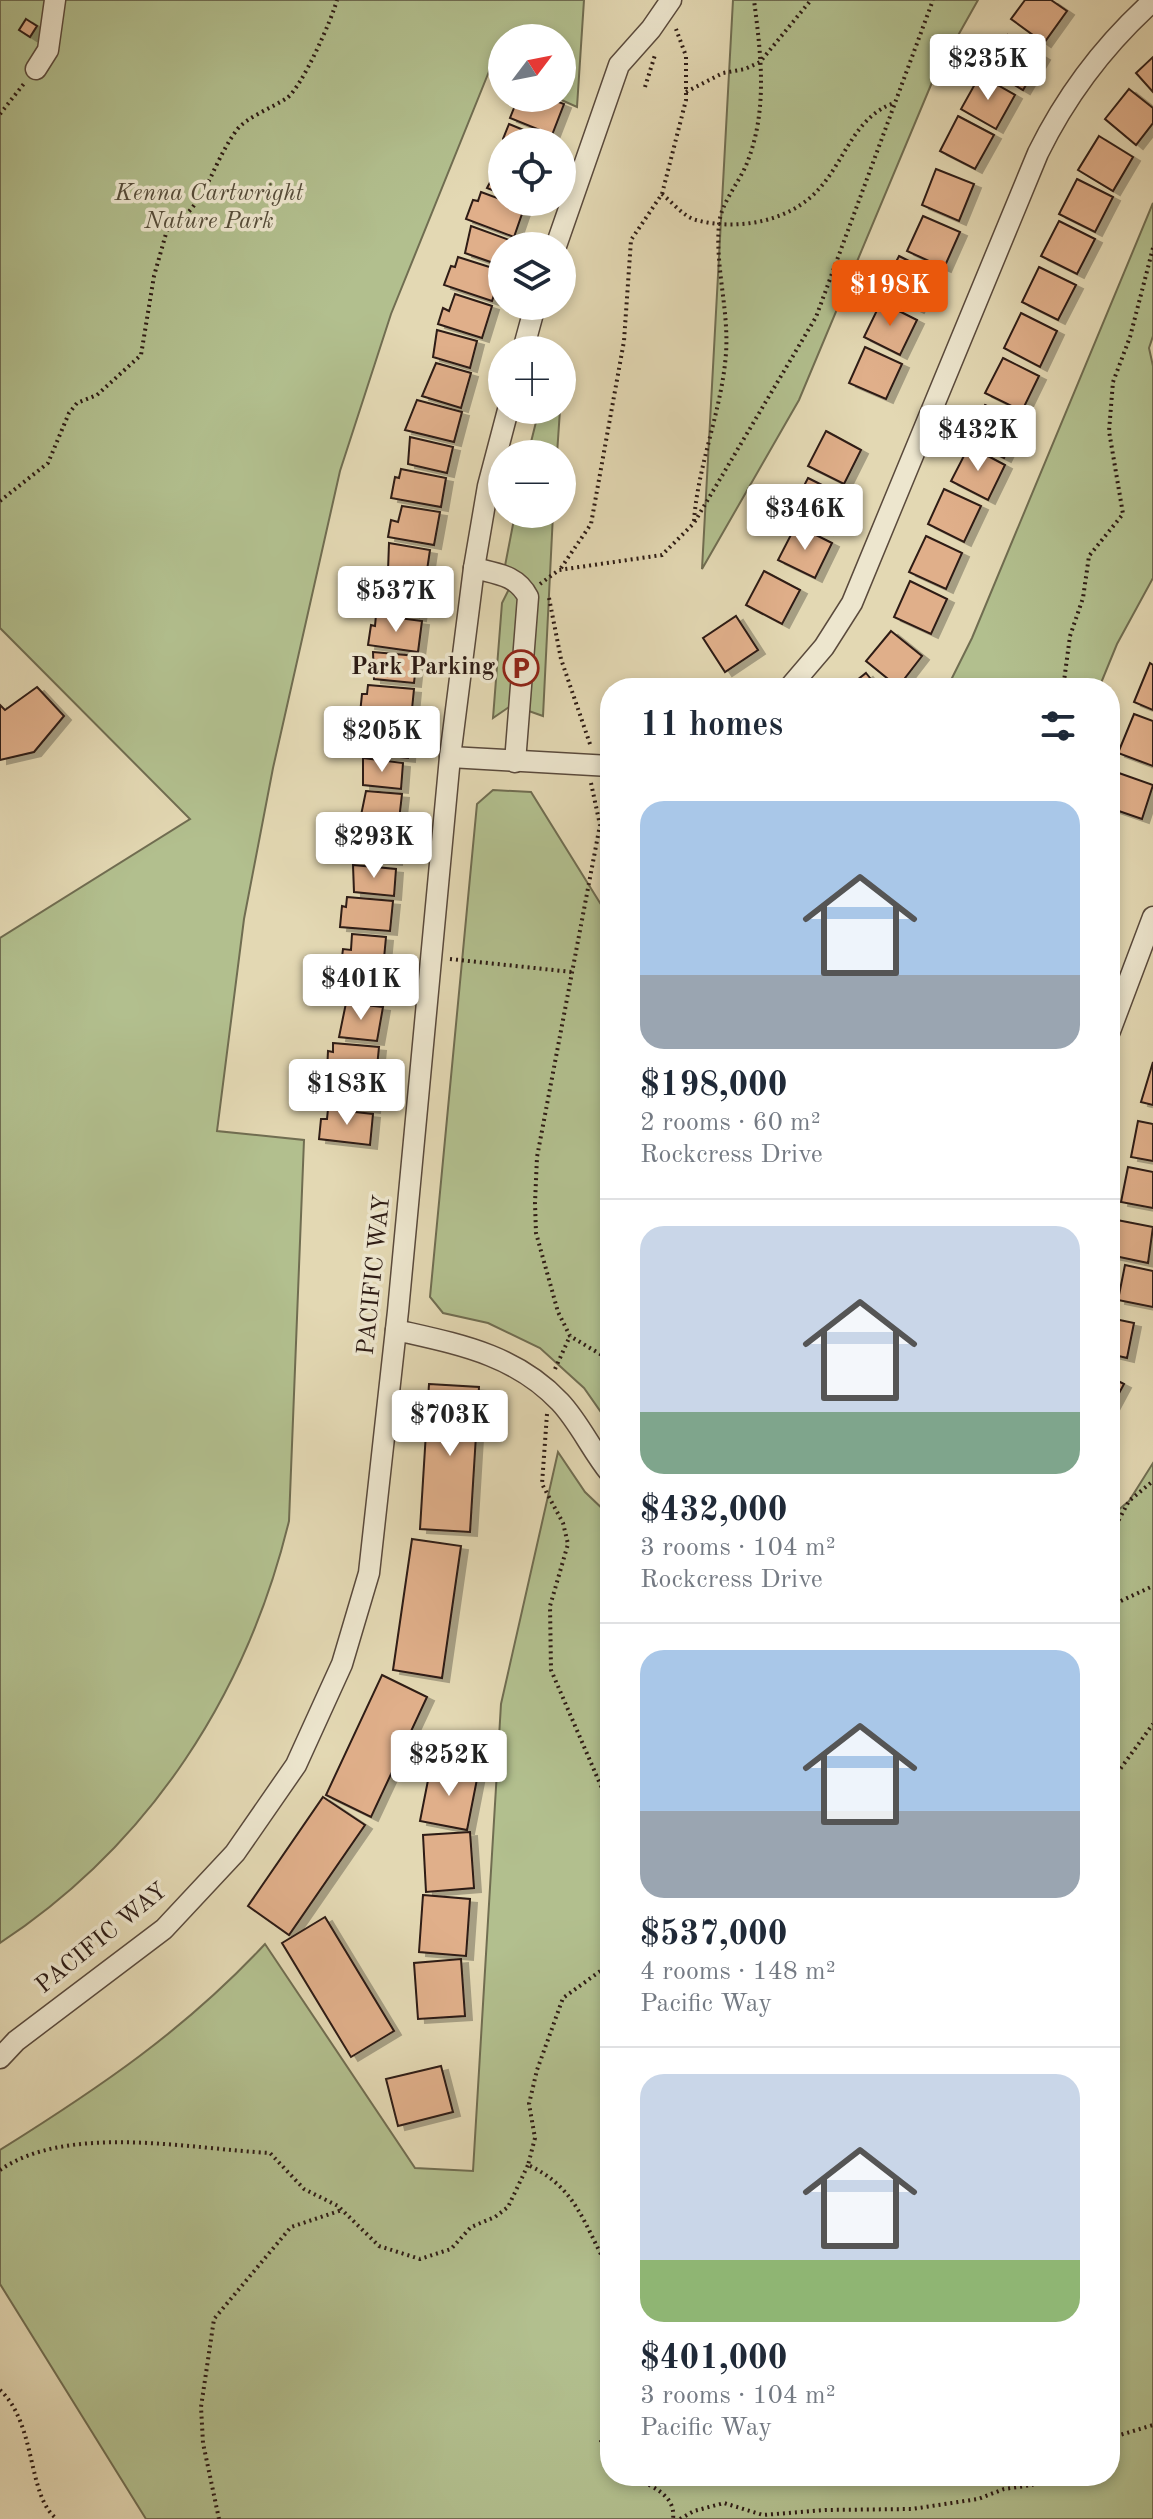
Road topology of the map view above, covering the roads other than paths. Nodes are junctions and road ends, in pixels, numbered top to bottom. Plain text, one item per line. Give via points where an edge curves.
1 (55, 0) edge
2 (1153, 1) edge
3 (669, 3) edge
4 (36, 69) road end
5 (561, 232) edge
6 (504, 424) edge
7 (474, 568) junction
8 (798, 678) edge
9 (450, 757) junction
10 (515, 762) junction
11 (600, 766) edge
12 (1153, 917) edge
13 (1120, 1004) edge
14 (396, 1330) junction
15 (600, 1459) edge
16 (0, 2058) edge

1 - 4 street via 48,50
2 - 8 street via 1061,106 852,603
3 - 5 street via 619,65
6 - 7 street, PACIFIC WAY
7 - 9 street, PACIFIC WAY
7 - 10 street via 513,579 528,597
9 - 10 street
9 - 14 street, PACIFIC WAY
10 - 11 street
12 - 13 street
14 - 15 street via 483,1350 529,1374 561,1403
14 - 16 street, PACIFIC WAY via 369,1573 342,1664 296,1765 235,1853 164,1929

